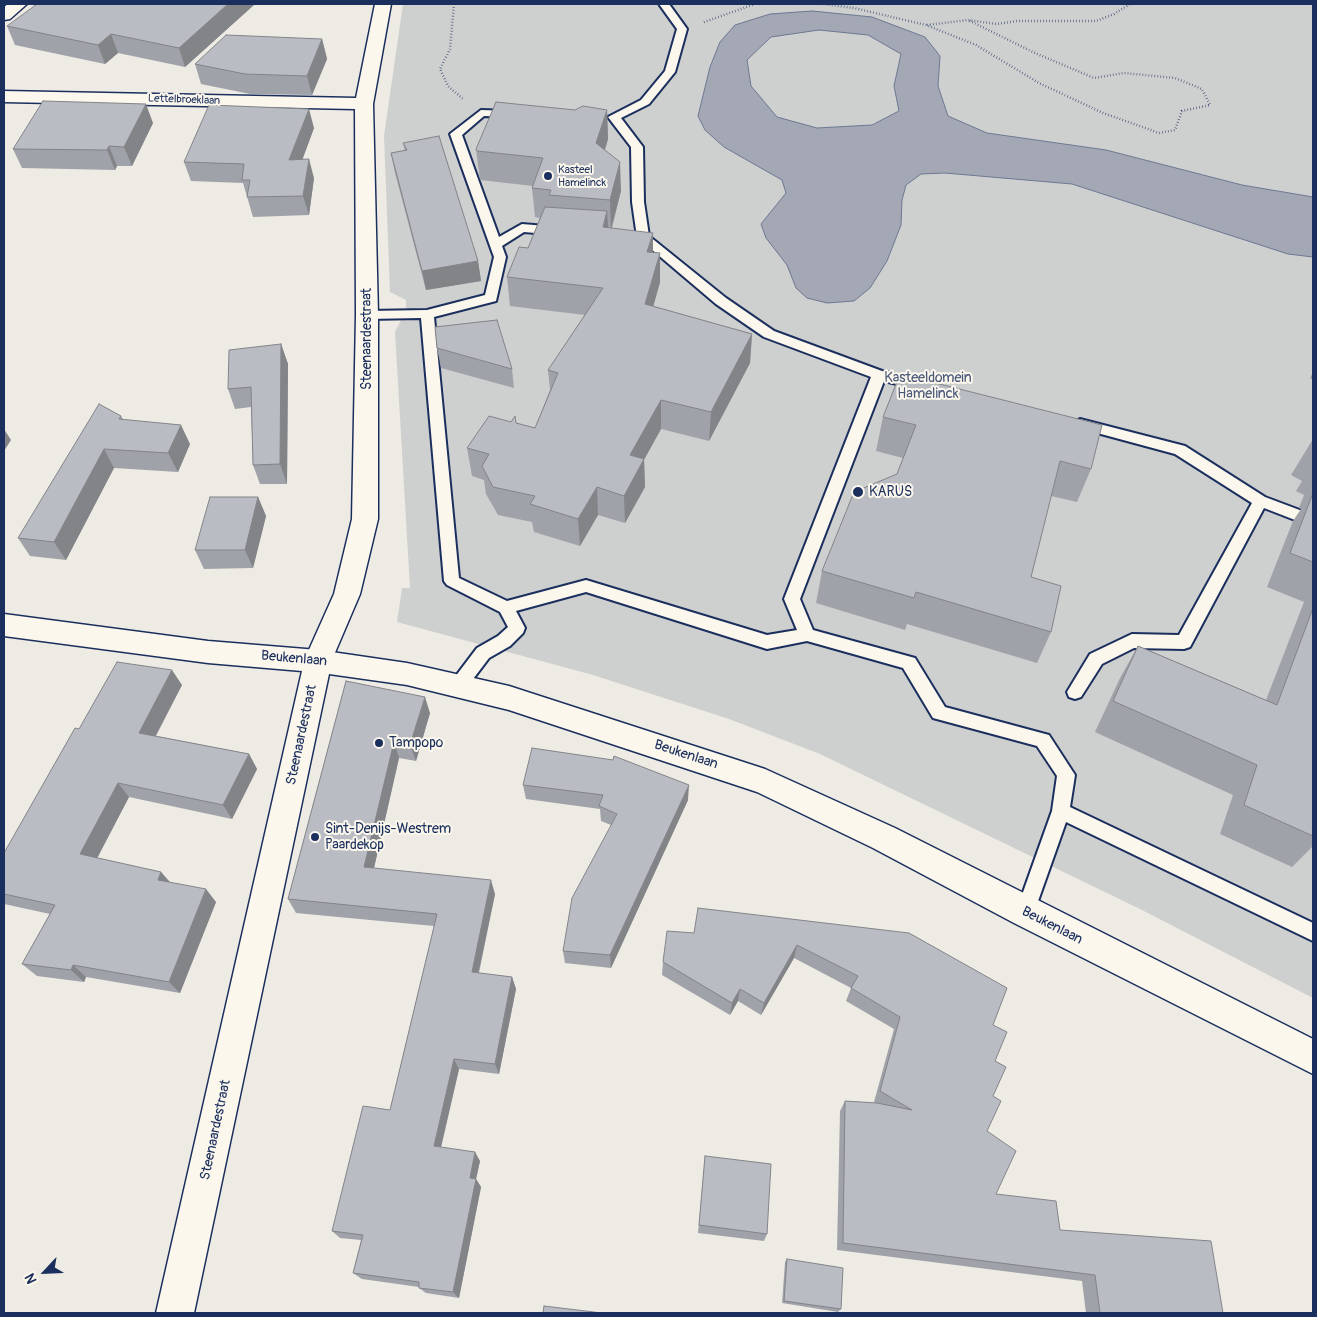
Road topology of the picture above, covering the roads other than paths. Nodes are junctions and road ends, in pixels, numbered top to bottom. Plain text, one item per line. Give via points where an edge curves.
1 (19, 4) edge
2 (383, 4) edge
3 (664, 4) edge
4 (4, 15) edge
5 (4, 96) edge
6 (364, 104) junction
7 (521, 114) edge
8 (568, 232) edge
9 (496, 245) junction
10 (427, 314) junction
11 (367, 315) junction
12 (879, 375) junction
13 (928, 387) edge
14 (1069, 422) edge
15 (1260, 501) junction
16 (1313, 521) edge
17 (506, 608) junction
18 (4, 625) edge
19 (807, 635) junction
20 (318, 661) junction
21 (458, 686) junction
22 (1075, 692) dead end
23 (1061, 811) junction
24 (1025, 912) junction
25 (1313, 932) edge
26 (1313, 1057) edge
27 (175, 1313) edge

1 - 4 street
2 - 6 street, Steenaardestraat
3 - 12 lane via 682,30 670,72 645,102 610,117 637,147 638,237 769,334
5 - 6 street, Lettelbroeklaan
6 - 11 street, Steenaardestraat
7 - 9 lane via 481,113 456,134
8 - 9 lane via 522,228
9 - 10 lane via 500,256 491,298
10 - 11 lane
10 - 17 lane via 452,581
11 - 20 street, Steenaardestraat via 366,519 347,594
12 - 13 lane
12 - 19 lane via 792,599
14 - 15 lane via 1180,450
15 - 16 lane
15 - 22 lane via 1184,642 1132,641 1096,659
17 - 19 lane via 586,586 767,642
17 - 21 lane via 517,628 504,642 483,652
18 - 20 street, Beukenlaan via 208,652
19 - 23 lane via 909,663 939,713 1042,740 1066,775
20 - 21 street, Beukenlaan via 407,674
20 - 27 street, Steenaardestraat
21 - 24 street, Beukenlaan via 509,698 765,782 884,838
23 - 24 lane
23 - 25 lane
24 - 26 street, Beukenlaan

